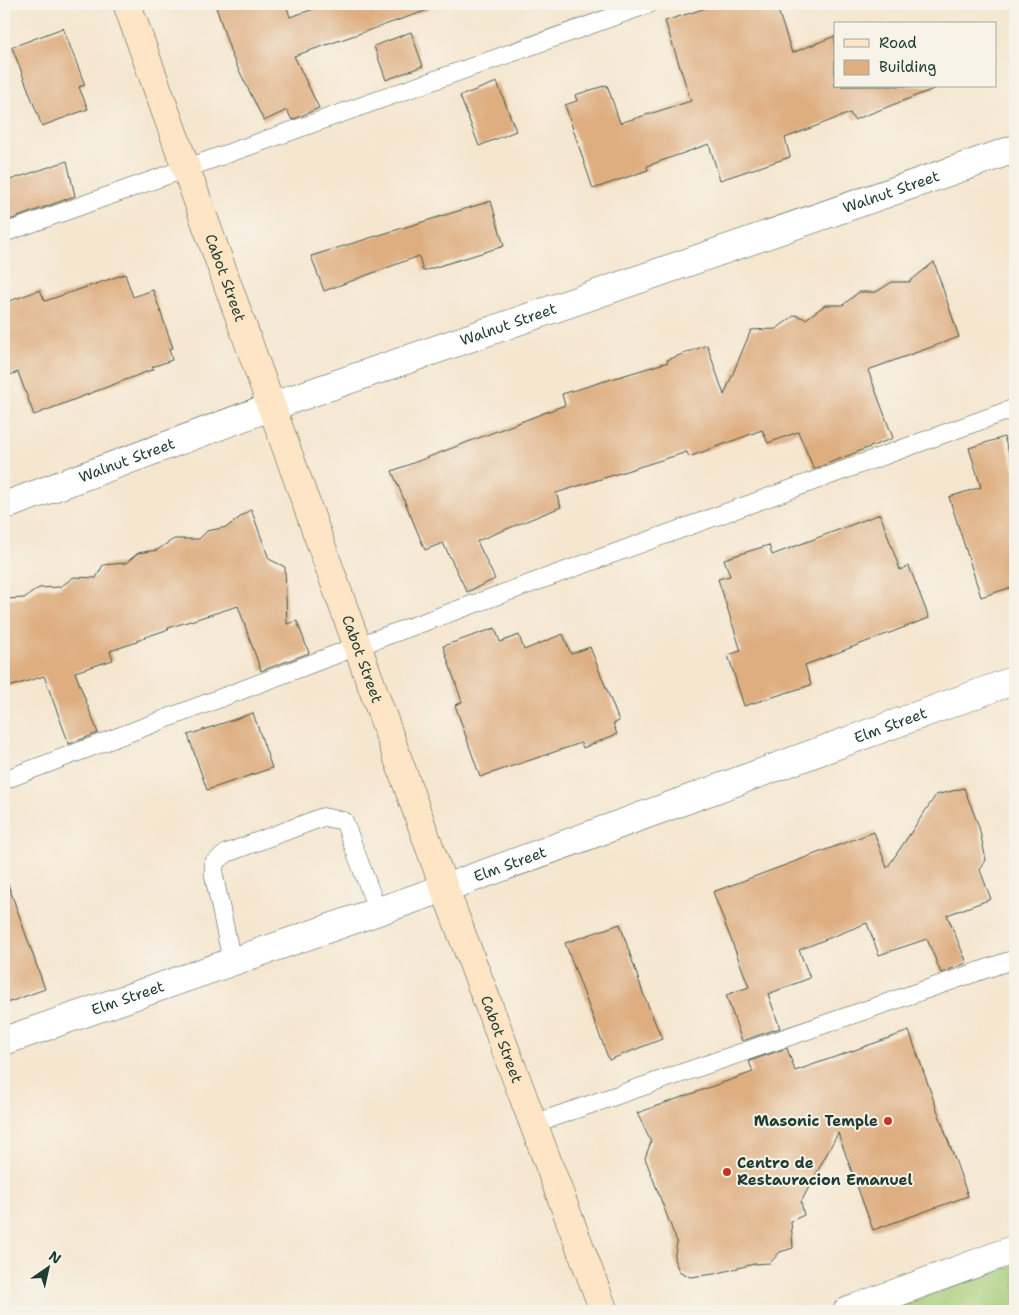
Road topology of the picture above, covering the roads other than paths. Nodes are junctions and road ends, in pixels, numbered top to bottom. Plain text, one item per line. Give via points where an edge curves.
1 (127, 4) edge
2 (649, 4) edge
3 (1015, 149) edge
4 (186, 168) junction
5 (4, 234) edge
6 (273, 406) junction
7 (1015, 408) edge
8 (4, 506) edge
9 (358, 646) junction
10 (1015, 680) edge
11 (4, 780) edge
12 (445, 888) junction
13 (378, 912) junction
14 (1015, 959) edge
15 (232, 962) junction
16 (4, 1041) edge
17 (533, 1124) junction
18 (1015, 1249) edge
19 (604, 1311) edge
20 (847, 1311) edge

1 - 4 main road, Cabot Street
2 - 4 lane
3 - 6 street, Walnut Street
4 - 5 lane
4 - 6 main road, Cabot Street
6 - 8 street, Walnut Street
6 - 9 main road, Cabot Street
7 - 9 lane
9 - 11 lane
9 - 12 main road, Cabot Street
10 - 12 street, Elm Street
12 - 13 street, Elm Street
12 - 17 main road, Cabot Street
13 - 15 street, Elm Street
13 - 15 lane via 344,820 323,817 227,852 214,863
14 - 17 lane
15 - 16 street, Elm Street
17 - 19 main road, Cabot Street
18 - 20 street

